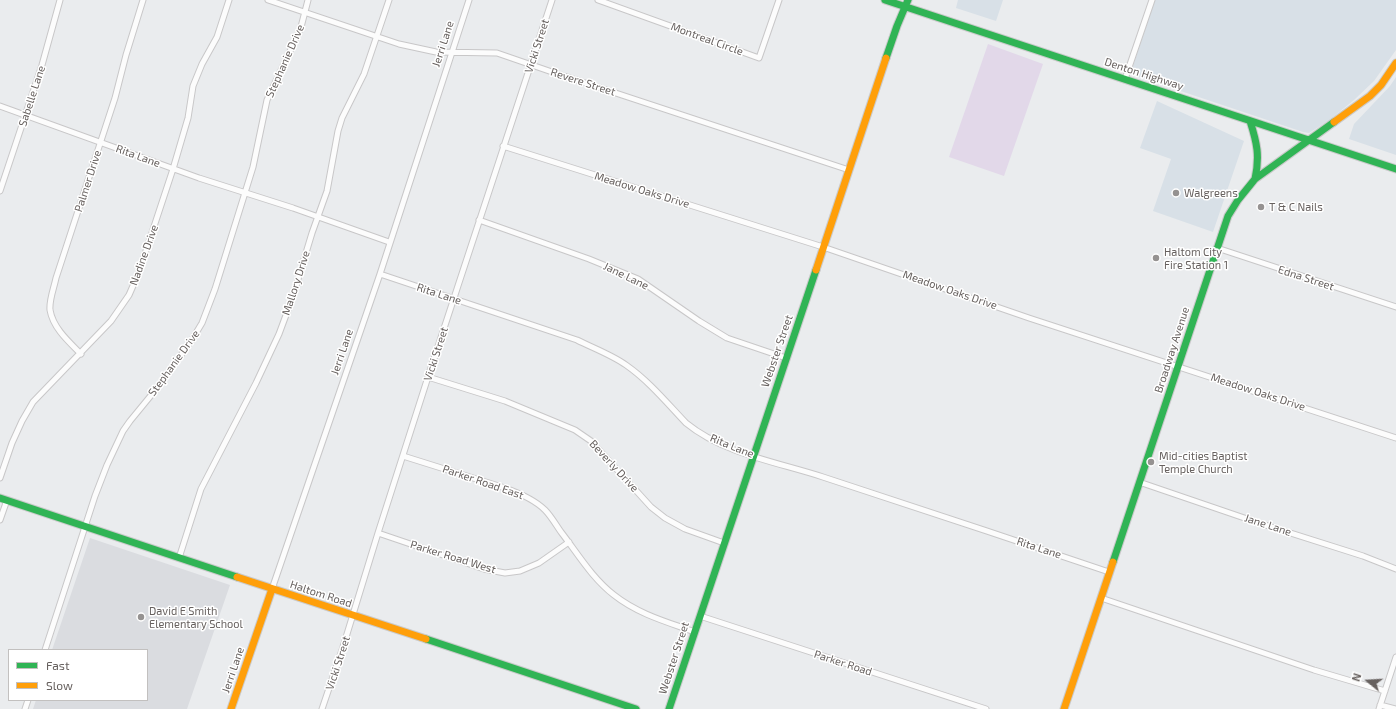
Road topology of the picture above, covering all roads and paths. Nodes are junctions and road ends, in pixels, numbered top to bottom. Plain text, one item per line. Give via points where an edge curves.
1 (60, 0) edge
2 (143, 0) edge
3 (229, 0) edge
4 (268, 0) edge
5 (308, 0) edge
6 (390, 0) edge
7 (469, 0) edge
8 (552, 0) edge
9 (598, 0) edge
10 (779, 0) edge
11 (885, 0) edge
12 (1152, 0) edge
13 (907, 3) edge
14 (305, 12) junction
15 (378, 37) junction
16 (452, 52) junction
17 (1396, 63) edge
18 (531, 65) junction
19 (1125, 80) junction
20 (0, 106) edge
21 (26, 115) junction
22 (1250, 121) junction
23 (1309, 140) junction
24 (101, 142) junction
25 (503, 146) junction
26 (173, 169) junction
27 (1396, 169) edge
28 (849, 170) junction
29 (1255, 179) junction
30 (0, 191) edge
31 (245, 192) junction
32 (318, 216) junction
33 (479, 220) junction
34 (389, 242) junction
35 (823, 247) junction
36 (1217, 248) junction
37 (380, 274) junction
38 (454, 299) junction
39 (1396, 307) edge
40 (81, 354) junction
41 (786, 358) junction
42 (1178, 365) junction
43 (428, 377) junction
44 (1396, 438) edge
45 (403, 456) junction
46 (754, 456) junction
47 (0, 478) edge
48 (1139, 482) junction
49 (3, 499) edge
50 (0, 520) edge
51 (85, 526) junction
52 (378, 533) junction
53 (569, 542) junction
54 (724, 544) junction
55 (179, 558) junction
56 (1396, 569) edge
57 (1109, 572) junction
58 (272, 589) junction
59 (1101, 598) junction
60 (353, 616) junction
61 (700, 616) junction
62 (695, 632) junction
63 (45, 649) edge
64 (1396, 657) edge
65 (1385, 691) junction
66 (623, 707) edge
67 (1380, 707) edge
68 (231, 709) edge
69 (322, 709) edge
70 (636, 709) edge
71 (669, 709) edge
72 (986, 709) edge
73 (1064, 709) edge
74 (1396, 709) edge

1 - 21 street, Sabelle Lane
2 - 24 street, Palmer Drive
3 - 26 street, Nadine Drive via 217,37 193,86 188,118
4 - 14 street, Revere Street
5 - 14 street, Stephanie Drive
6 - 15 street, Mallory Drive
7 - 16 street, Jerri Lane
8 - 18 street, Vicki Street
9 - 10 street, Montreal Circle via 760,58
11 - 13 main road, Denton Highway
12 - 19 street
13 - 19 main road, Denton Highway
13 - 28 main road, Webster Street
14 - 15 street, Revere Street
14 - 31 street, Stephanie Drive via 267,100
15 - 16 street, Revere Street via 436,52
15 - 32 street, Mallory Drive via 364,74 342,118 327,191
16 - 18 street, Revere Street via 497,54
16 - 34 street, Jerri Lane
17 - 23 main road, Broadway Avenue via 1370,96
18 - 25 street, Vicki Street
18 - 28 street, Revere Street
19 - 22 main road, Denton Highway
20 - 21 street, Rita Lane
21 - 24 street, Rita Lane
21 - 30 street, Sabelle Lane
22 - 23 main road, Denton Highway
22 - 29 main road via 1259,157
23 - 27 main road, Denton Highway
23 - 29 main road, Broadway Avenue
24 - 26 street, Rita Lane
24 - 40 street, Palmer Drive via 56,278 50,309 58,329
25 - 33 street, Vicki Street
25 - 35 street, Meadow Oaks Drive
26 - 31 street, Rita Lane
26 - 40 street, Nadine Drive via 129,295 111,321
28 - 35 main road, Webster Street
29 - 36 main road, Broadway Avenue via 1232,207
31 - 32 street, Rita Lane
31 - 51 street, Stephanie Drive via 202,324 123,431 107,465
32 - 34 street, Rita Lane
32 - 55 street, Mallory Drive via 279,334 201,489
33 - 38 street, Vicki Street
33 - 41 street, Jane Lane via 638,279 727,338
34 - 37 street, Jerri Lane
35 - 41 main road, Webster Street
35 - 42 street, Meadow Oaks Drive via 1029,318
36 - 39 street, Edna Street
36 - 42 main road, Broadway Avenue
37 - 38 street, Rita Lane
37 - 58 street, Jerri Lane
38 - 43 street, Vicki Street
38 - 46 street, Rita Lane via 577,340 624,364 640,375 694,429 720,444
40 - 47 street, Nadine Drive via 33,402 22,421
41 - 46 main road, Webster Street
42 - 44 street, Meadow Oaks Drive
42 - 48 main road, Broadway Avenue
43 - 45 street, Vicki Street
43 - 54 street, Beverly Drive via 505,401 575,430 596,445 651,507 665,518 685,529
45 - 52 street, Vicki Street
45 - 53 street, Parker Road East via 520,494 546,510
46 - 54 main road, Webster Street
46 - 57 street, Rita Lane
48 - 56 street, Jane Lane
48 - 57 main road, Broadway Avenue
49 - 50 street
49 - 51 main road, Haltom Road
51 - 55 main road, Haltom Road
51 - 63 street, Stephanie Drive
52 - 53 street, Parker Road West via 484,569 506,573 520,571 539,563
52 - 60 street, Vicki Street
53 - 62 street via 592,574 614,595 649,616
54 - 61 main road, Webster Street
55 - 58 main road, Haltom Road
57 - 59 main road, Broadway Avenue
58 - 60 main road, Haltom Road
58 - 68 main road, Jerri Lane
59 - 65 street via 1314,670
59 - 73 main road, Broadway Avenue
60 - 66 main road, Haltom Road
60 - 69 street, Vicki Street
61 - 62 main road, Webster Street
61 - 72 street, Parker Road
62 - 71 main road, Webster Street
64 - 65 street
65 - 67 street
66 - 70 main road, Haltom Road
67 - 74 street

